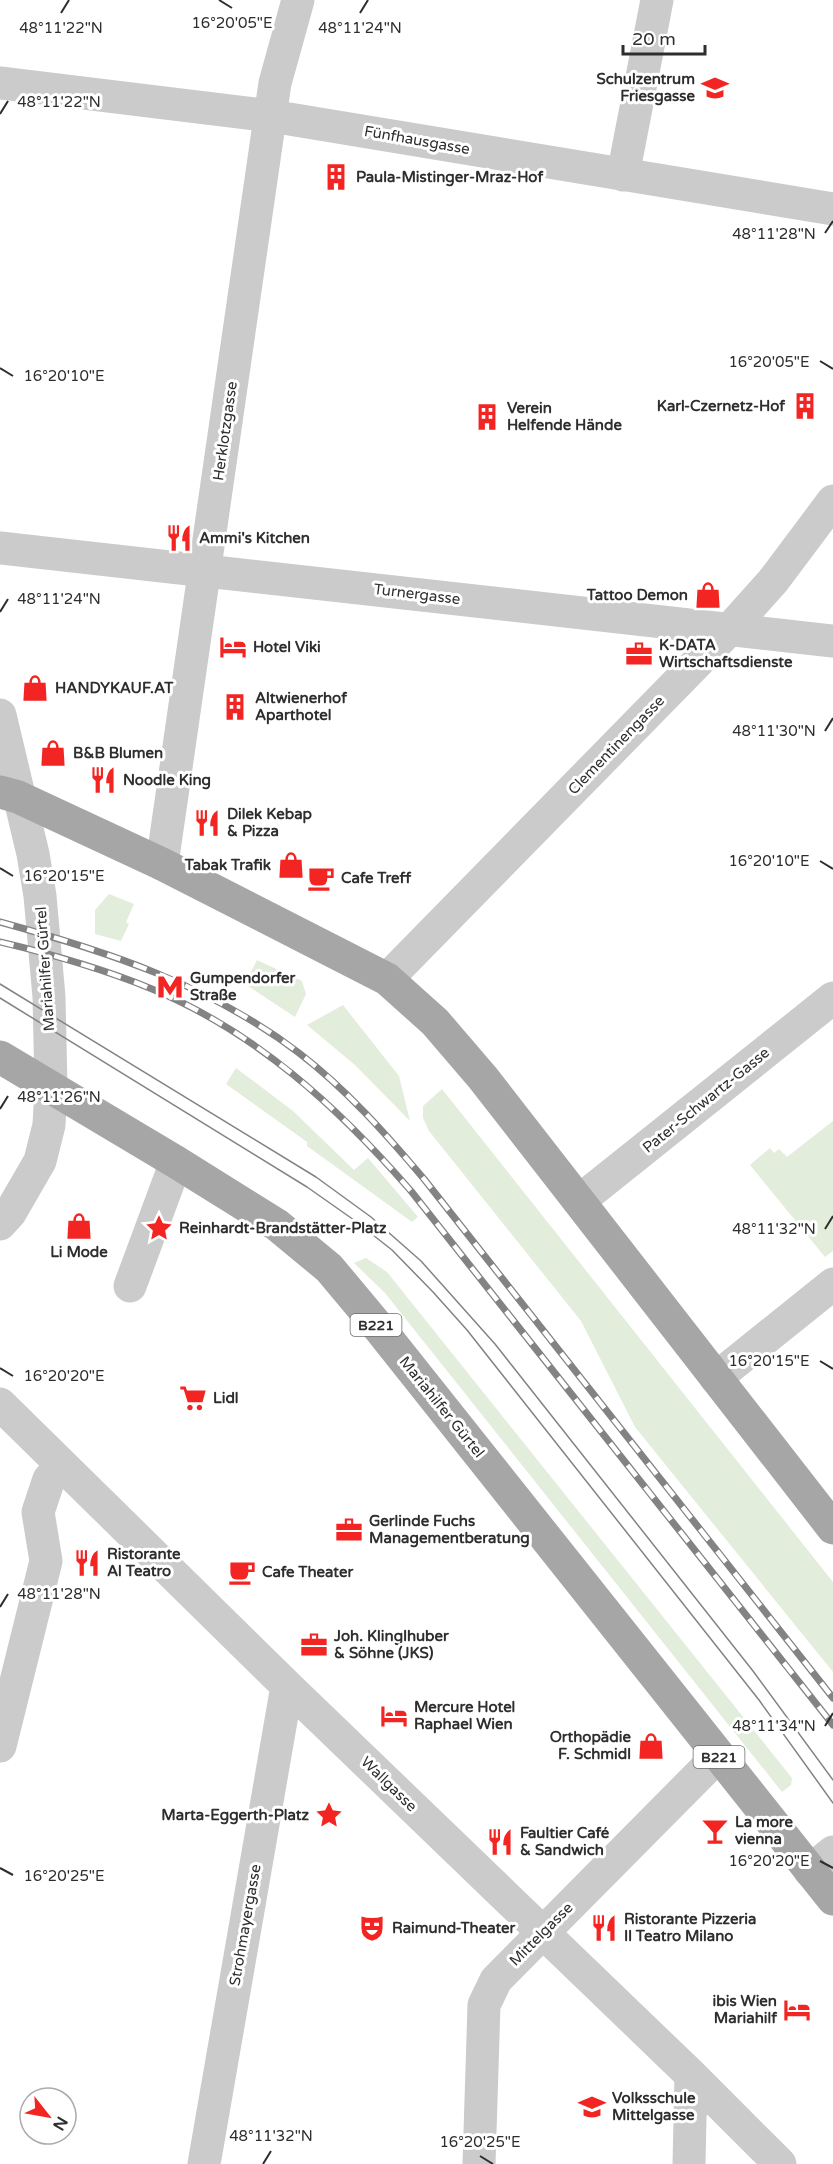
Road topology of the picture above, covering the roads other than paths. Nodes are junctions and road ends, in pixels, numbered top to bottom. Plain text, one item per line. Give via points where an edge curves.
1 (298, 0) edge
2 (657, 0) edge
3 (0, 83) edge
4 (271, 116) junction
5 (623, 175) junction
6 (833, 209) edge
7 (833, 501) edge
8 (0, 548) edge
9 (205, 569) junction
10 (730, 629) junction
11 (833, 641) edge
12 (0, 715) edge
13 (9, 794) edge
14 (162, 864) junction
15 (387, 979) junction
16 (833, 998) edge
17 (0, 1057) edge
18 (51, 1087) junction
19 (176, 1162) junction
20 (579, 1201) junction
21 (0, 1224) edge
22 (833, 1284) edge
23 (130, 1286) dead end
24 (716, 1378) junction
25 (0, 1404) edge
26 (63, 1466) junction
27 (833, 1528) edge
28 (287, 1686) junction
29 (0, 1746) edge
30 (718, 1756) junction
31 (822, 1861) edge
32 (833, 1899) edge
33 (544, 1932) junction
34 (691, 2075) junction
35 (204, 2164) edge
36 (479, 2164) edge
37 (688, 2164) edge
38 (780, 2164) edge

1 - 4 street, Herklotzgasse via 275,82
2 - 5 street
3 - 4 street, Fünfhausgasse
4 - 5 street, Fünfhausgasse
4 - 9 street, Herklotzgasse
5 - 6 street, Fünfhausgasse
7 - 10 street, Clementinengasse via 773,581
8 - 9 street, Turnergasse
9 - 10 street, Turnergasse
9 - 14 street, Herklotzgasse
10 - 11 street, Turnergasse
10 - 15 street, Clementinengasse
12 - 13 street, Mariahilfer Gürtel
13 - 14 main road
13 - 18 street, Mariahilfer Gürtel via 33,854 40,896 49,997
14 - 15 main road
15 - 20 main road via 435,1022
16 - 20 street, Pater-Schwartz-Gasse
17 - 18 main road, B221
18 - 19 main road, Mariahilfer Gürtel / B221
18 - 21 street via 49,1125 40,1161
19 - 23 street
19 - 30 main road, Mariahilfer Gürtel / B221 via 277,1225 329,1268
20 - 24 main road
22 - 24 street
24 - 27 main road
25 - 26 street, Wallgasse
26 - 28 street, Wallgasse
26 - 29 street via 49,1479 38,1512 46,1561
28 - 33 street, Wallgasse
28 - 35 street, Strohmayergasse
30 - 31 main road, Mariahilfer Gürtel / B221
30 - 33 street, Mittelgasse
31 - 32 main road, Mariahilfer Gürtel / B221
33 - 34 street, Wallgasse
33 - 36 street, Mittelgasse via 496,1980 484,2005
34 - 37 street
34 - 38 street, Wallgasse

